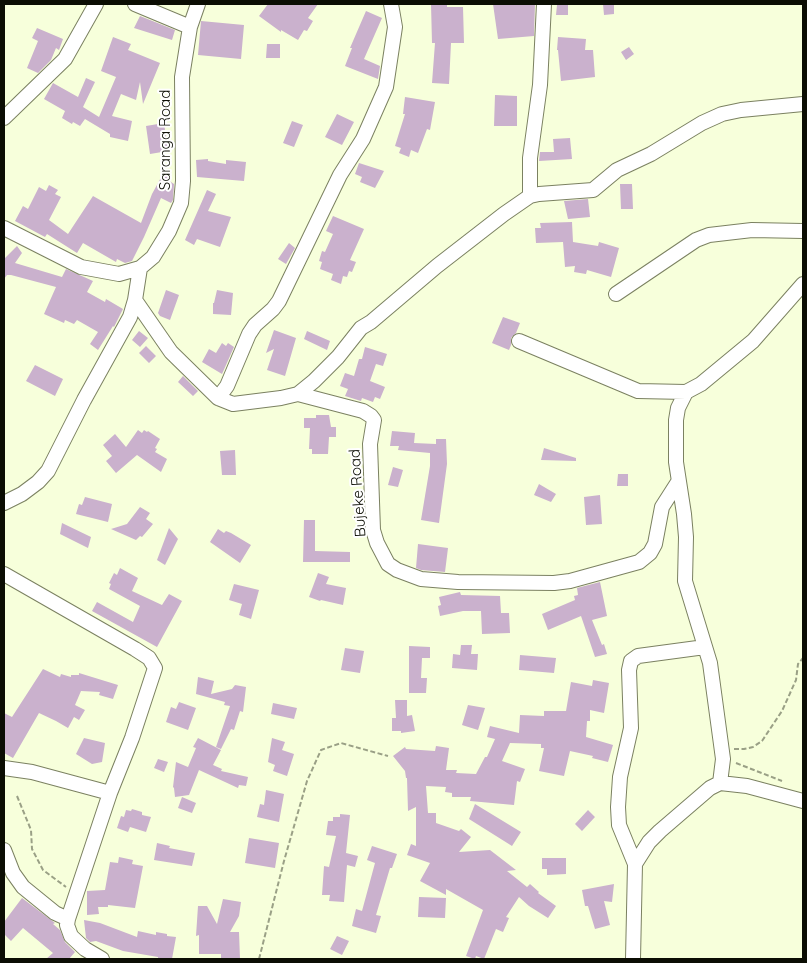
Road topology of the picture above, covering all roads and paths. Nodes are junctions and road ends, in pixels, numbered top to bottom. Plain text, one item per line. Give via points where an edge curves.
1 (96, 4) edge
2 (135, 4) edge
3 (198, 4) edge
4 (391, 4) edge
5 (544, 4) edge
6 (190, 27) junction
7 (803, 104) edge
8 (4, 118) edge
9 (530, 196) junction
10 (4, 228) edge
11 (803, 231) edge
12 (140, 268) junction
13 (803, 284) edge
14 (616, 294) dead end
15 (135, 300) junction
16 (519, 341) dead end
17 (686, 392) junction
18 (298, 394) junction
19 (218, 398) junction
20 (678, 482) junction
21 (4, 503) edge
22 (4, 574) edge
23 (705, 647) junction
24 (803, 658) edge
25 (722, 752) junction
26 (388, 756) dead end
27 (4, 768) edge
28 (785, 782) dead end
29 (720, 783) junction
30 (110, 793) junction
31 (17, 796) dead end
32 (803, 801) edge
33 (4, 850) edge
34 (635, 864) junction
35 (75, 896) junction
36 (68, 919) junction
37 (102, 959) edge
38 (259, 959) edge
39 (633, 959) edge

1 - 8 street via 66,59
2 - 6 street
3 - 6 street, Saranga Road
4 - 19 street via 395,27 386,87 364,139 340,175 279,301 249,334 228,386
5 - 9 street via 540,85 530,158
6 - 12 street, Saranga Road via 182,77 183,181 180,203 169,231 153,257
7 - 9 street via 722,114 617,170 593,190
9 - 18 street via 361,328 338,357
10 - 12 street via 82,267 119,274
11 - 14 street via 752,230 709,235 696,240
12 - 15 street
13 - 17 street via 753,341 701,384
15 - 19 street via 171,352
15 - 21 street via 130,316 48,472 30,488
16 - 17 street via 638,391
17 - 20 street via 676,420
18 - 19 street, Bujeke Road via 233,404
18 - 20 street, Bujeke Road via 363,411 374,420 370,444 373,530 388,564 421,579 554,583 639,562 650,553 662,507
20 - 23 street via 685,522 685,581
22 - 30 street via 154,663 153,677
23 - 25 street
23 - 34 street via 650,653 631,661 631,728 620,777 618,807 619,825
24 - 25 path via 782,712 762,741 753,747
25 - 28 path
25 - 29 street
26 - 38 path via 341,742 321,750 307,781
27 - 30 street via 32,772
29 - 32 street via 747,786
29 - 34 street via 660,830
30 - 35 street
31 - 35 path via 31,830 32,849 43,870
33 - 36 street via 13,873 23,887 55,913
34 - 39 street
35 - 36 street
36 - 37 street via 71,936

